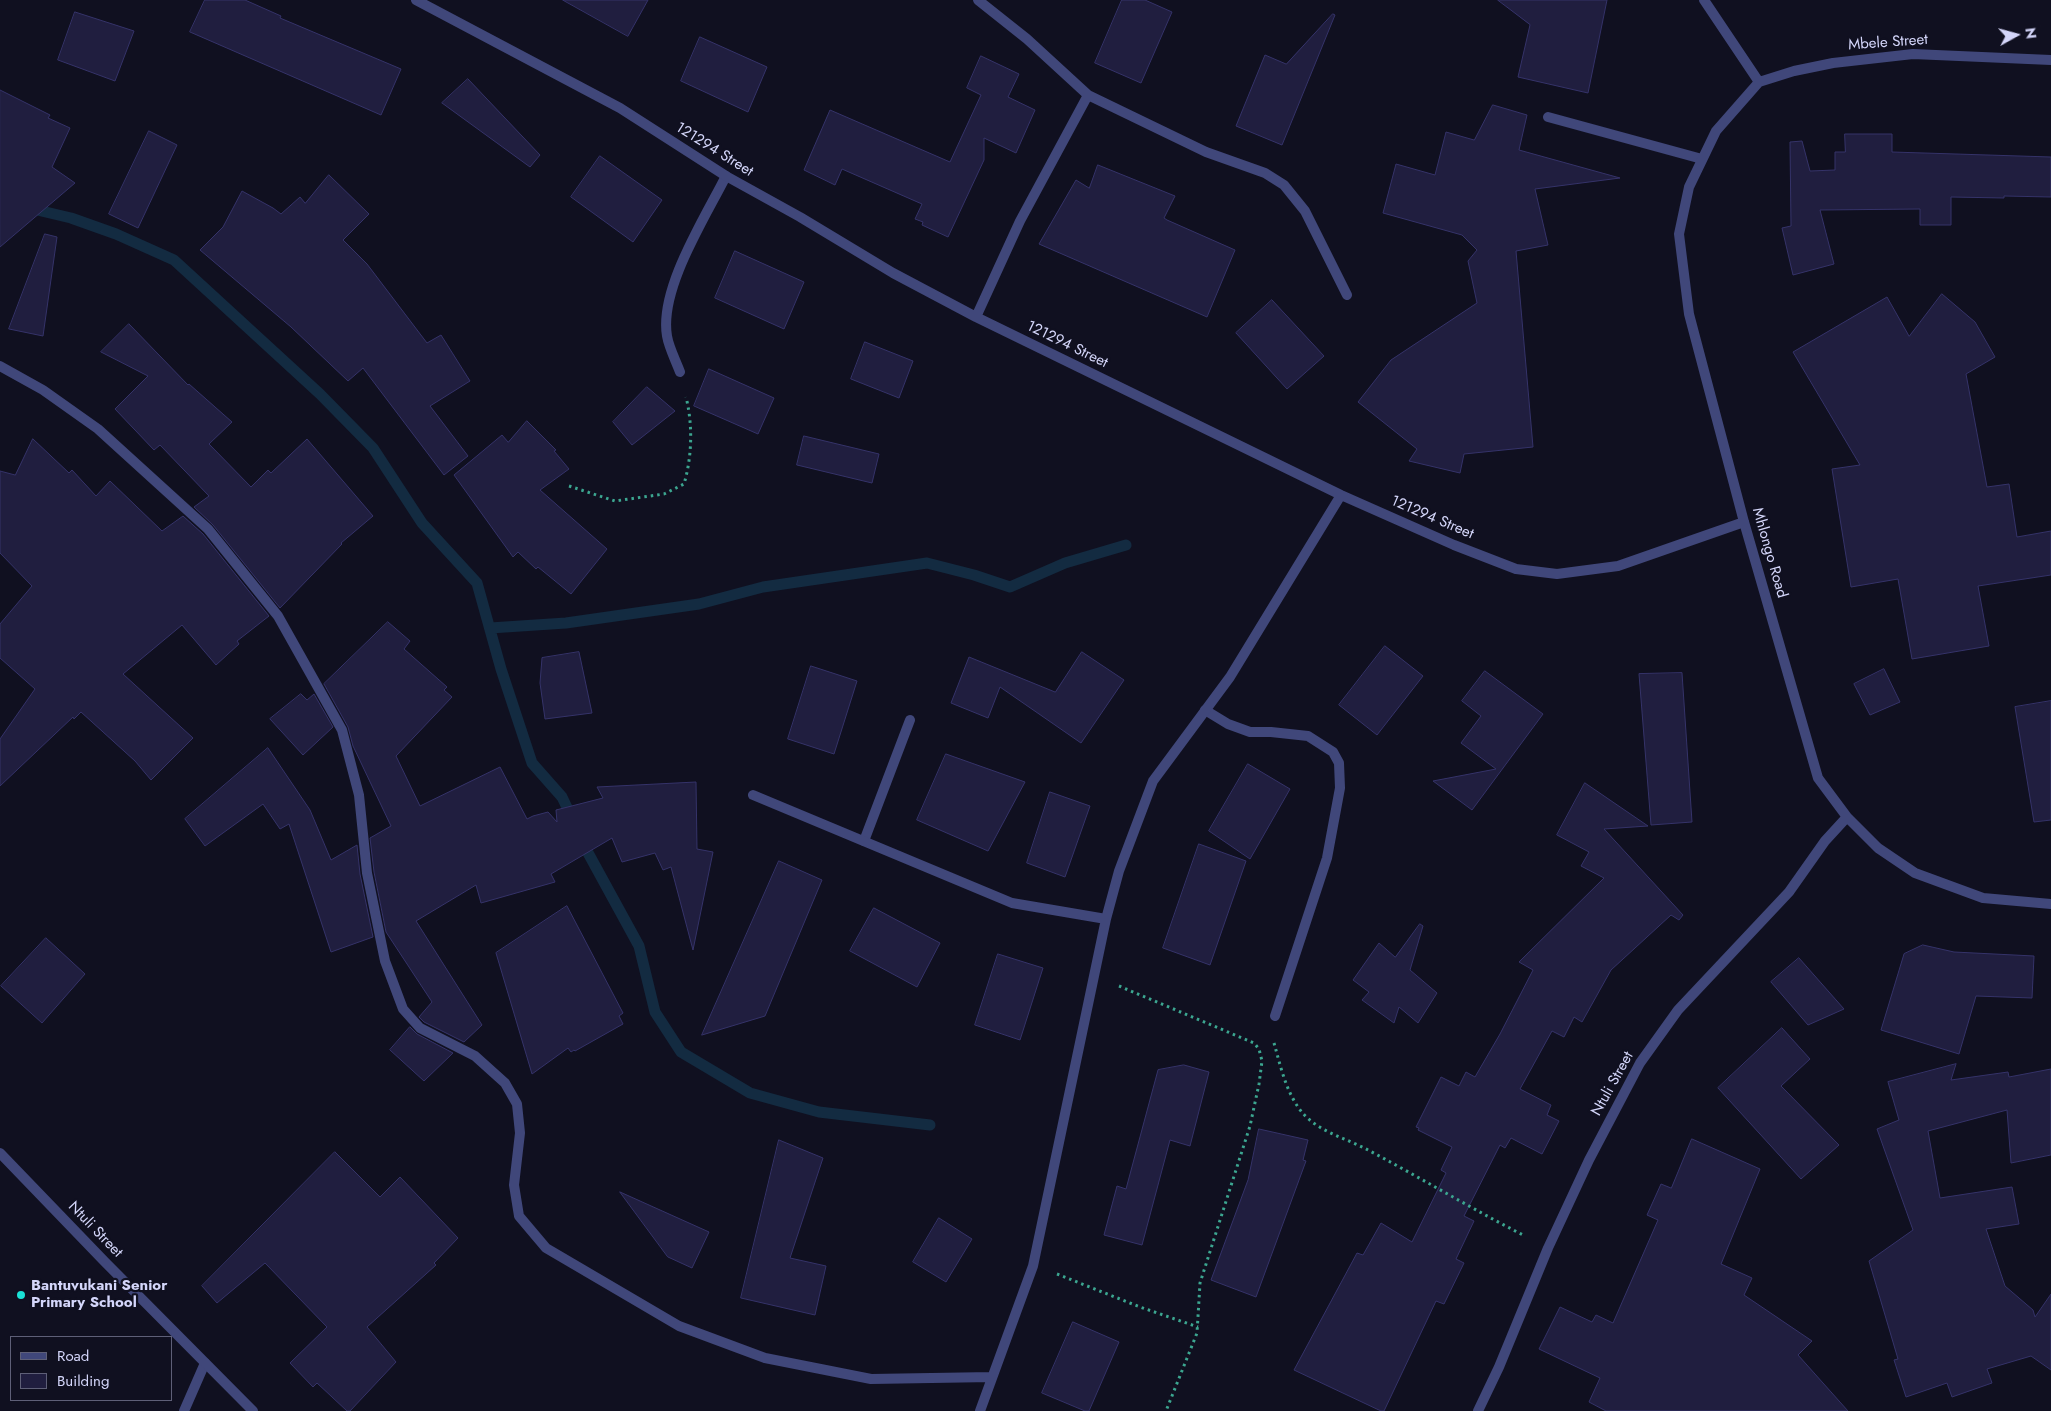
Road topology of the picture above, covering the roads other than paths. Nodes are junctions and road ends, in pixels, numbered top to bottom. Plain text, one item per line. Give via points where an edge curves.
1 (416, 0) edge
2 (978, 0) edge
3 (1704, 0) edge
4 (2051, 60) edge
5 (1759, 82) junction
6 (1088, 95) junction
7 (1548, 117) dead end
8 (1702, 159) junction
9 (726, 176) junction
10 (1347, 295) dead end
11 (976, 317) junction
12 (0, 366) edge
13 (680, 372) road end
14 (1341, 495) junction
15 (1744, 522) junction
16 (1205, 710) junction
17 (910, 720) dead end
18 (753, 795) dead end
19 (1847, 817) junction
20 (864, 841) junction
21 (2051, 904) edge
22 (1106, 919) junction
23 (1275, 1016) road end
24 (0, 1153) edge
25 (206, 1363) junction
26 (992, 1377) junction
27 (184, 1411) edge
28 (253, 1411) edge
29 (980, 1411) edge
30 (1478, 1411) edge

1 - 9 street, 121294 Street via 620,108
2 - 6 street via 1027,39
3 - 5 street
4 - 5 street, Mbele Street via 1913,54 1794,70
5 - 8 street, Mhlongo Road via 1716,131
6 - 10 street via 1206,152 1265,173 1284,185 1305,211
6 - 11 street via 1020,221
7 - 8 street
8 - 15 street, Mhlongo Road via 1689,187 1679,234 1689,314
9 - 11 street, 121294 Street
9 - 13 street via 684,258 673,287 667,313 667,336
11 - 14 street, 121294 Street
12 - 26 street via 43,390 98,429 208,529 278,616 342,730 359,795 367,873 385,961 404,1009 420,1028 475,1056 505,1083 517,1104 520,1132 514,1185 519,1216 546,1248 678,1326 765,1358 871,1379
14 - 15 street, 121294 Street via 1516,569 1558,574 1618,566
14 - 16 street via 1230,676
15 - 19 street, Mhlongo Road via 1818,778
16 - 22 street via 1153,781 1119,870
16 - 23 street via 1250,732 1308,736 1333,752 1339,763 1340,788 1326,858
17 - 20 street
18 - 20 street
19 - 21 street, Mhlongo Road via 1878,848 1915,873 1983,898
19 - 30 street, Ntuli Street via 1788,892 1678,1010 1640,1063 1588,1160
20 - 22 street via 1012,903
22 - 26 street via 1033,1266
24 - 25 street, Ntuli Street
25 - 27 street
25 - 28 street, Ntuli Street
26 - 29 street

